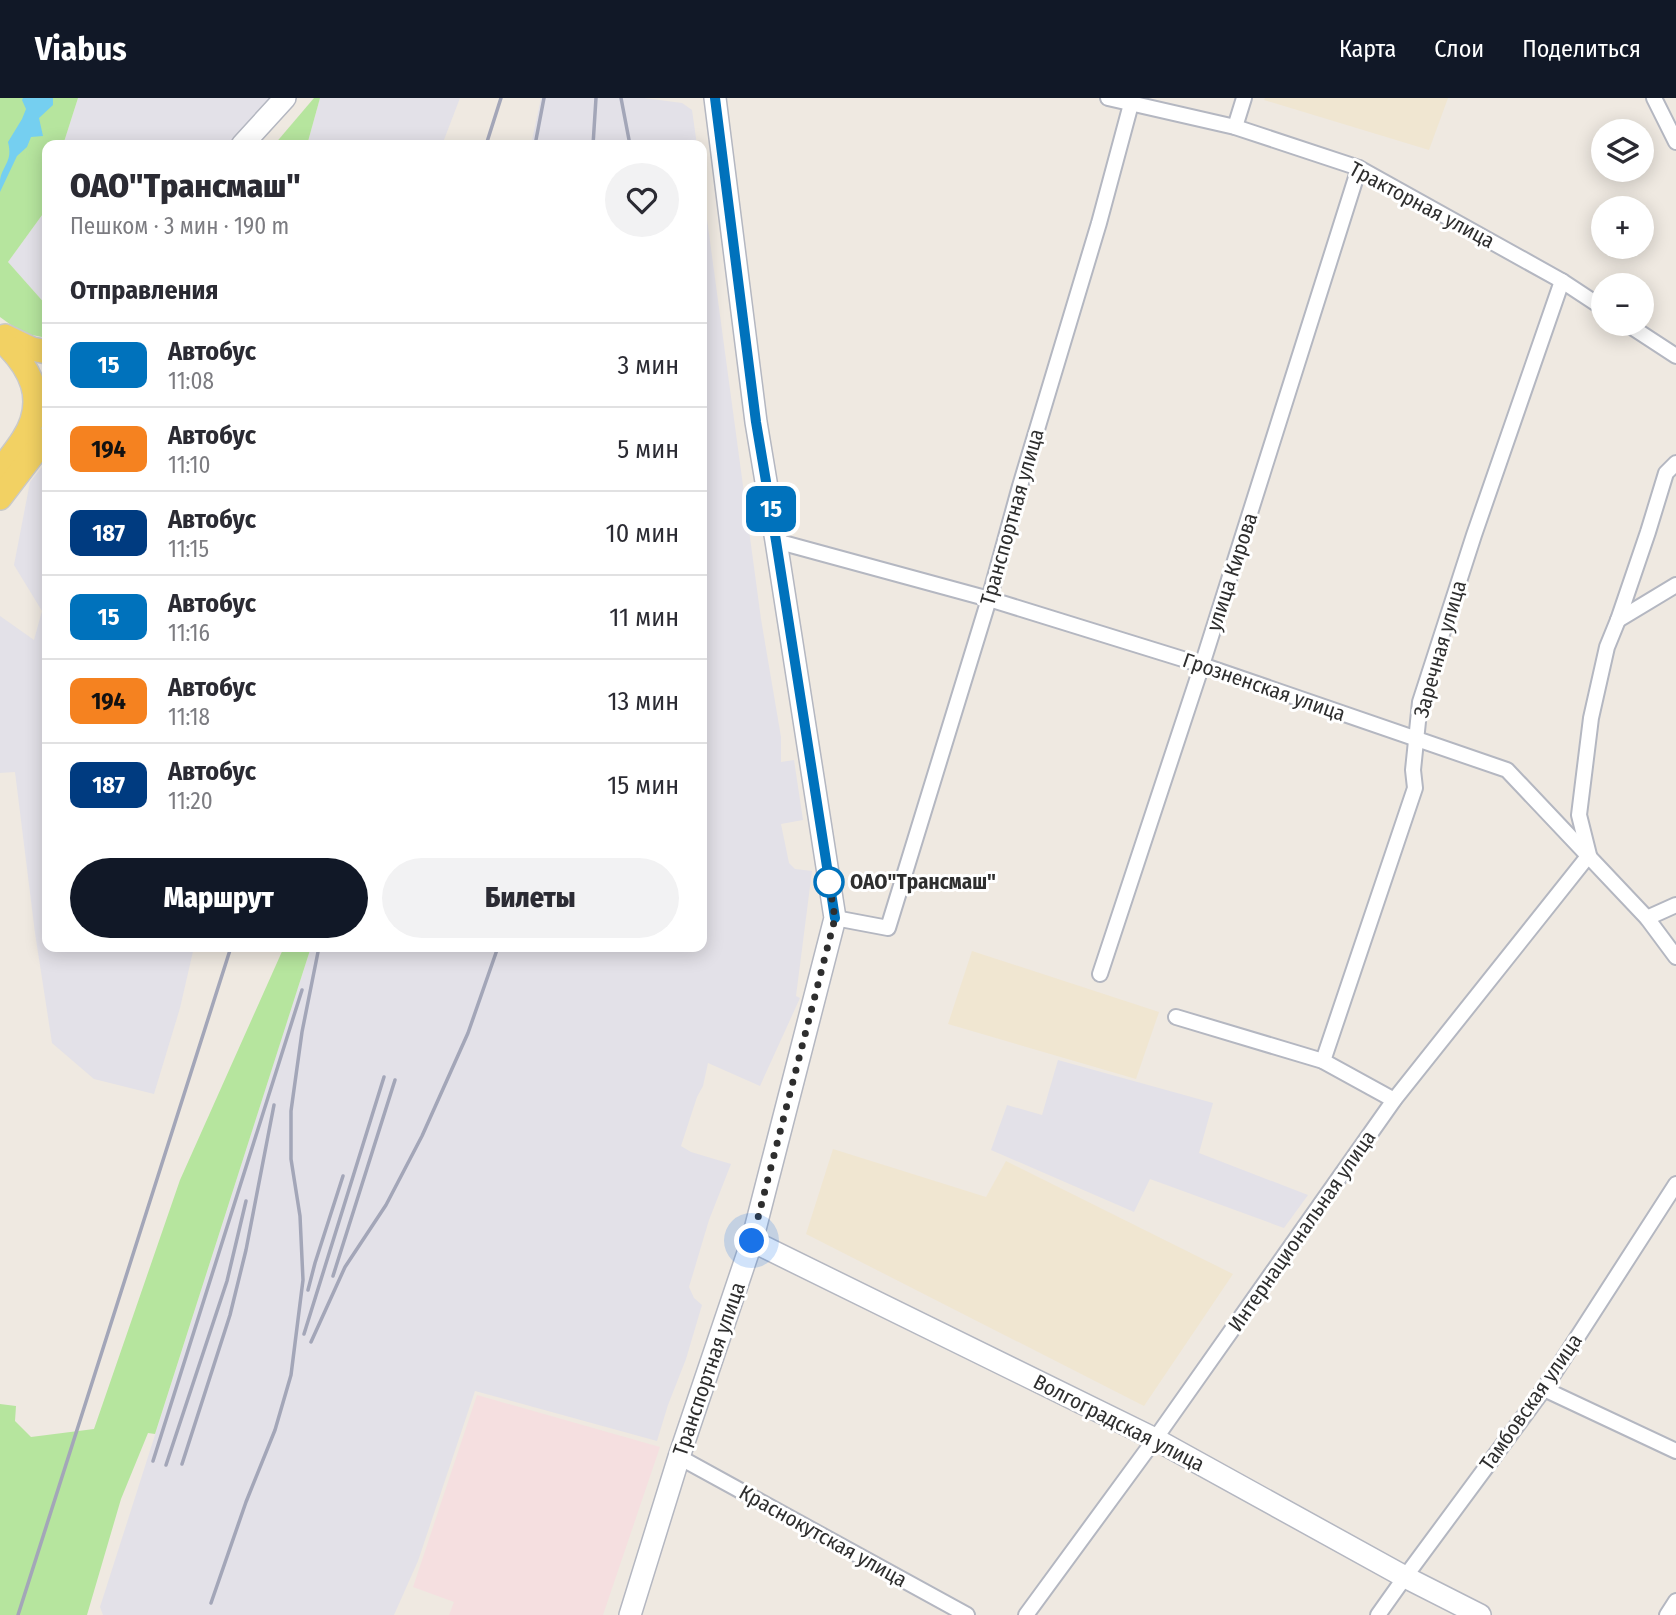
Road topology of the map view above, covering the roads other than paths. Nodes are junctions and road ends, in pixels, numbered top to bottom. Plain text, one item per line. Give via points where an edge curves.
1 (285, 98) edge
2 (715, 98) edge
3 (1108, 98) edge
4 (1244, 98) edge
5 (1654, 98) edge
6 (1131, 104) junction
7 (1235, 127) junction
8 (247, 140) edge
9 (1676, 142) edge
10 (1359, 168) junction
11 (1562, 281) junction
12 (1591, 300) edge
13 (0, 333) edge
14 (1645, 336) edge
15 (0, 340) edge
16 (42, 351) edge
17 (1676, 356) edge
18 (42, 369) edge
19 (42, 407) edge
20 (42, 444) edge
21 (1676, 463) edge
22 (0, 470) edge
23 (0, 498) edge
24 (776, 541) junction
25 (1676, 585) edge
26 (989, 599) junction
27 (1618, 620) junction
28 (1202, 665) junction
29 (1416, 738) junction
30 (1589, 855) junction
31 (1676, 905) edge
32 (835, 918) junction
33 (1647, 918) junction
34 (1676, 957) edge
35 (1100, 974) dead end
36 (1177, 1017) dead end
37 (1323, 1061) junction
38 (1394, 1100) junction
39 (1676, 1184) edge
40 (752, 1241) junction
41 (1544, 1389) junction
42 (1155, 1439) junction
43 (1676, 1451) edge
44 (679, 1457) junction
45 (1405, 1577) junction
46 (1676, 1601) edge
47 (630, 1615) edge
48 (967, 1615) edge
49 (1026, 1615) edge
50 (1378, 1615) edge
51 (1480, 1615) edge
52 (1667, 1615) edge

1 - 8 street
2 - 24 street via 756,422
3 - 6 street, Тракторная улица
4 - 7 street
5 - 9 street
6 - 7 street, Тракторная улица
6 - 26 street, Транспортная улица
7 - 10 street, Тракторная улица
10 - 11 street, Тракторная улица
10 - 28 street, улица Кирова
11 - 12 street, Тракторная улица
11 - 29 street, Заречная улица via 1424,689
13 - 16 main road
14 - 17 street
15 - 19 main road via 25,367
18 - 19 main road via 36,382
19 - 22 main road via 34,412 24,437
20 - 23 main road
21 - 27 street via 1666,473
24 - 26 street, Грозненская улица
24 - 32 street
25 - 27 street
26 - 28 street, Грозненская улица
26 - 32 street, Транспортная улица via 888,928
27 - 30 street via 1604,659 1584,767 1579,815
28 - 29 street, Грозненская улица
28 - 35 street, улица Кирова
29 - 30 street, Грозненская улица via 1507,770
29 - 37 street, Заречная улица via 1415,788
30 - 33 street, Грозненская улица
30 - 38 street, Интернациональная улица
31 - 33 street
32 - 40 street, Транспортная улица
33 - 34 street, Грозненская улица
36 - 37 street
37 - 38 street
38 - 42 street, Интернациональная улица
39 - 41 street, Тамбовская улица
40 - 42 street, Волгоградская улица
40 - 44 street, Транспортная улица
41 - 43 street
41 - 45 street, Тамбовская улица
42 - 45 street, Волгоградская улица
42 - 49 street, Интернациональная улица
44 - 47 street, Транспортная улица
44 - 48 street, Краснокутская улица
45 - 50 street, Тамбовская улица
45 - 51 street, Волгоградская улица
46 - 52 street

